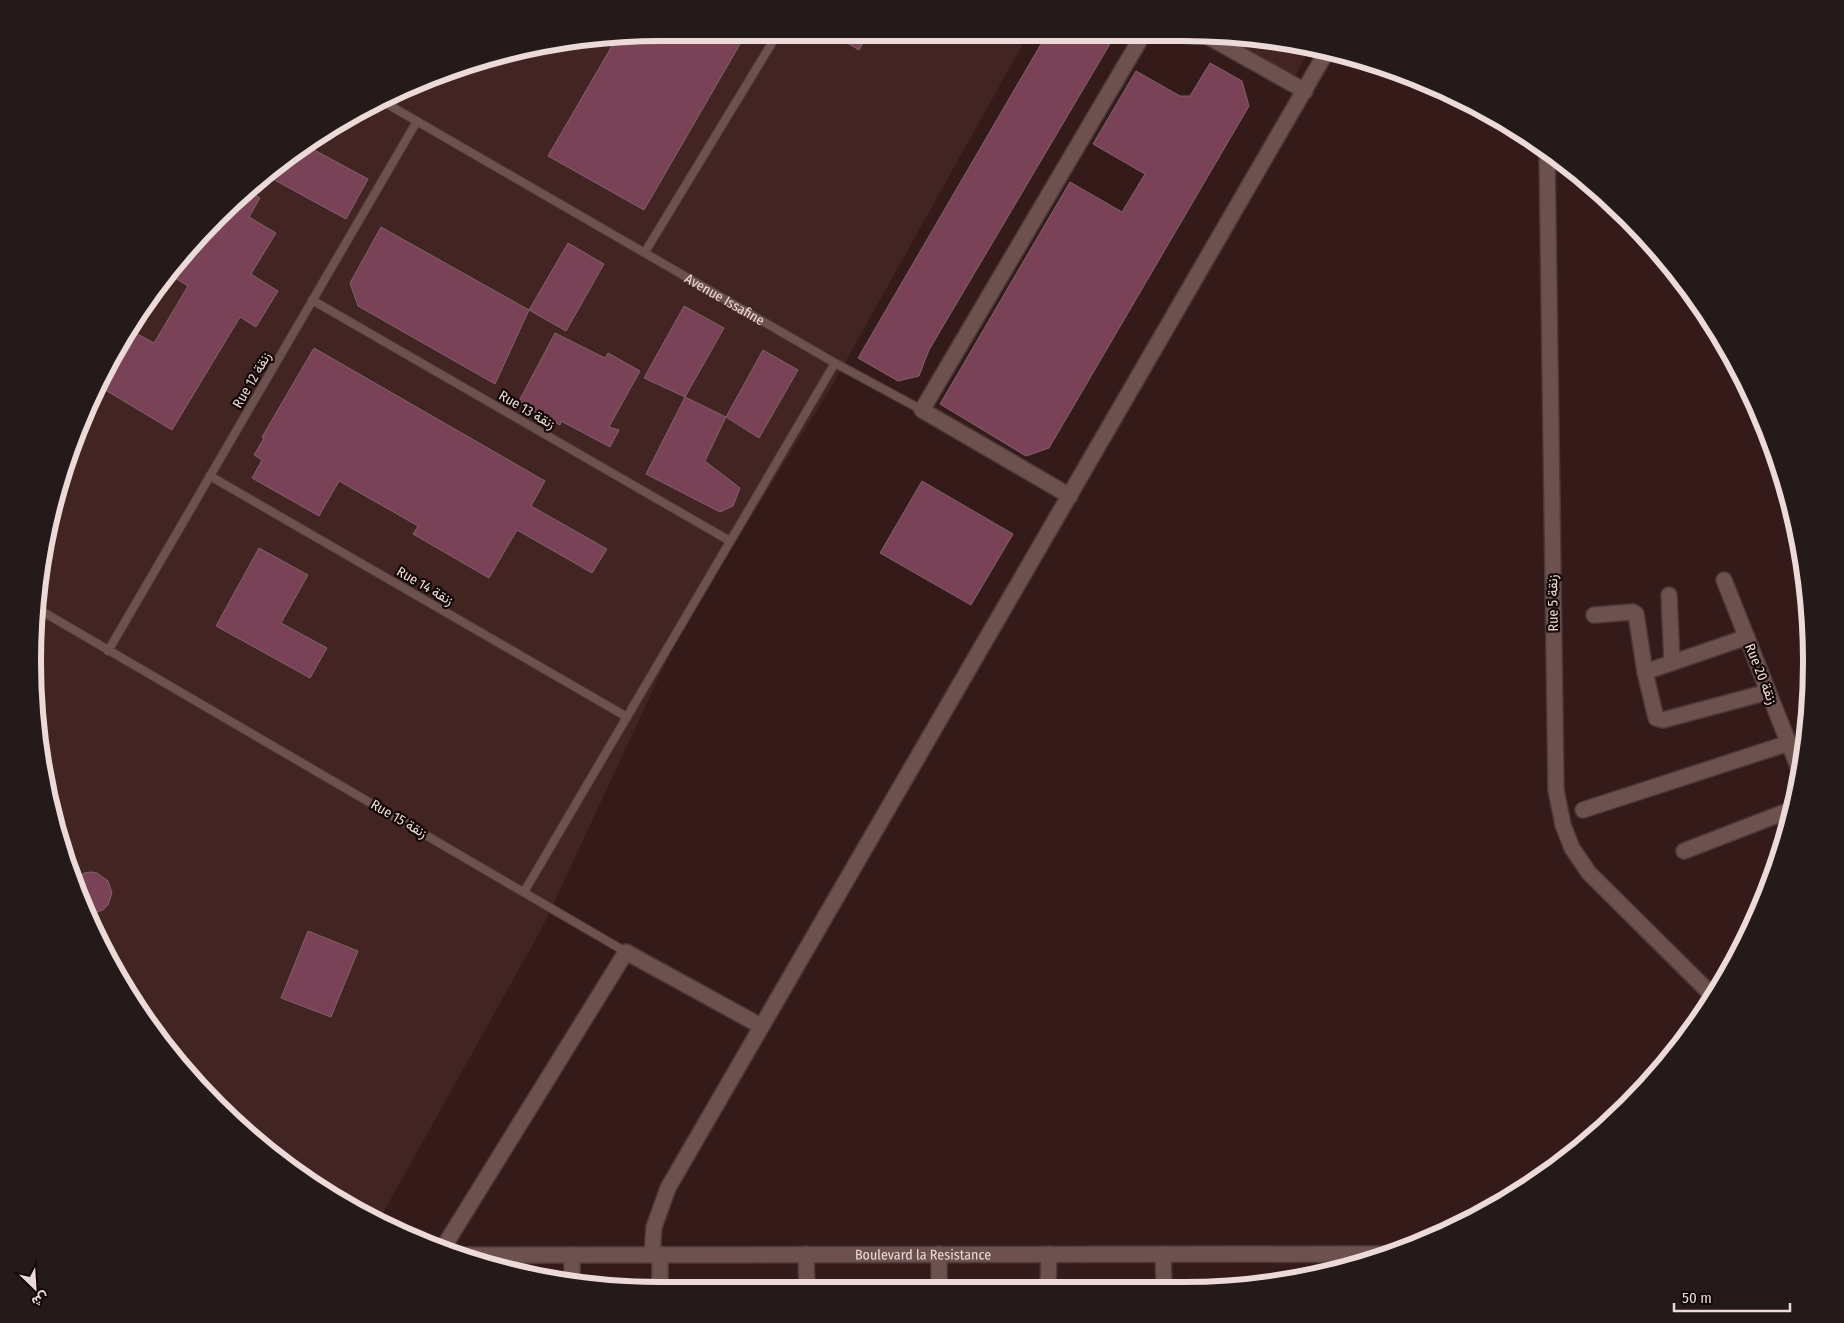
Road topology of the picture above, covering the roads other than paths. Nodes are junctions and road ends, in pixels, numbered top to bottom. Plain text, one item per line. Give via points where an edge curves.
1 (773, 41) edge
2 (1139, 41) edge
3 (1219, 43) edge
4 (1324, 58) edge
5 (1305, 91) junction
6 (388, 104) edge
7 (417, 121) junction
8 (1547, 160) edge
9 (645, 252) junction
10 (312, 300) junction
11 (834, 363) junction
12 (922, 410) junction
13 (210, 476) junction
14 (1070, 496) junction
15 (730, 542) junction
16 (1724, 580) dead end
17 (1669, 595) dead end
18 (44, 613) edge
19 (1594, 615) dead end
20 (1747, 637) junction
21 (108, 651) junction
22 (1672, 662) junction
23 (1645, 672) junction
24 (1768, 692) junction
25 (627, 717) junction
26 (1789, 743) junction
27 (1795, 758) edge
28 (1583, 810) dead end
29 (1784, 812) edge
30 (1684, 851) dead end
31 (524, 892) junction
32 (626, 952) junction
33 (1708, 991) edge
34 (762, 1026) junction
35 (446, 1243) edge
36 (806, 1254) junction
37 (939, 1254) junction
38 (1049, 1254) junction
39 (1163, 1254) junction
40 (1339, 1254) junction
41 (1366, 1254) edge
42 (482, 1255) edge
43 (572, 1255) junction
44 (656, 1255) junction
45 (1338, 1262) edge
46 (572, 1275) edge
47 (659, 1282) edge
48 (807, 1282) edge
49 (939, 1282) edge
50 (1048, 1282) edge
51 (1164, 1282) edge

1 - 9 lane
2 - 12 street
3 - 5 street
4 - 5 street
5 - 14 street
6 - 7 lane, Avenue Issafine
7 - 9 lane, Avenue Issafine
7 - 10 lane, Rue 12 زنقة
8 - 33 street, Rue 5 زنقة via 1556,780 1561,817 1572,848 1589,873
9 - 11 lane, Avenue Issafine
10 - 13 lane, Rue 12 زنقة
10 - 15 lane, Rue 13 زنقة
11 - 12 lane, Avenue Issafine
11 - 15 lane
12 - 14 street, Avenue Issafine
13 - 21 lane, Rue 12 زنقة
13 - 25 lane, Rue 14 زنقة
14 - 34 street
15 - 25 lane
16 - 20 street, Rue 20 زنقة
17 - 22 street
18 - 21 lane, Rue 15 زنقة
19 - 23 street via 1635,613
20 - 22 street
20 - 24 street, Rue 20 زنقة
21 - 31 lane, Rue 15 زنقة
22 - 23 street
23 - 24 street via 1656,718 1663,720
24 - 26 street, Rue 20 زنقة
25 - 31 lane
26 - 27 street, Rue 20 زنقة
26 - 28 street
29 - 30 street
31 - 32 lane, Rue 15 زنقة
32 - 34 street, Rue 15 زنقة
32 - 35 street
34 - 44 street via 662,1201 654,1227
36 - 37 street, Boulevard la Resistance
36 - 44 street, Boulevard la Resistance
36 - 48 street
37 - 38 street, Boulevard la Resistance
37 - 49 street
38 - 39 street, Boulevard la Resistance
38 - 50 street
39 - 40 street, Boulevard la Resistance
39 - 51 street
40 - 41 street, Boulevard la Resistance
40 - 45 street
42 - 43 street, Boulevard la Resistance
43 - 44 street, Boulevard la Resistance
43 - 46 street
44 - 47 street

